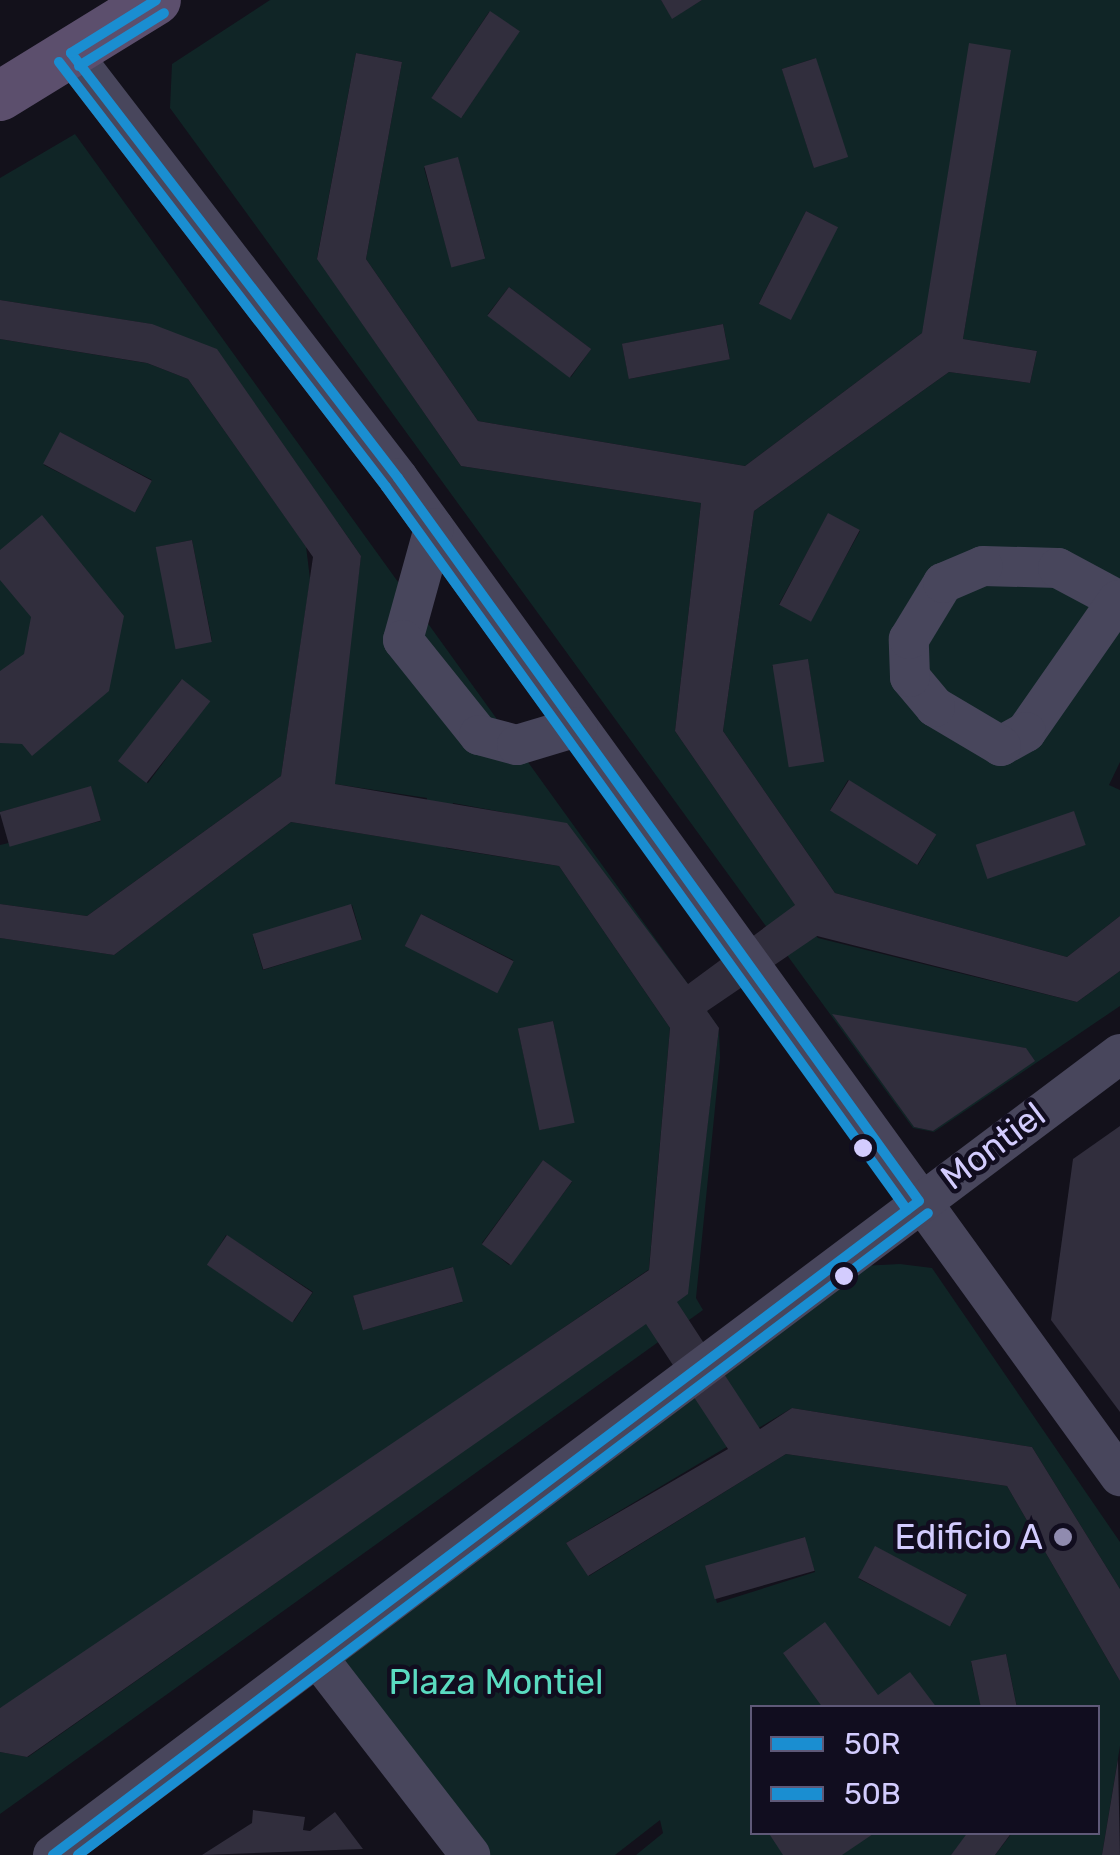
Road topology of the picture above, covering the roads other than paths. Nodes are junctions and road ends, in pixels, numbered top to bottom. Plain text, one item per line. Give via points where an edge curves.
1 (156, 0) edge
2 (71, 53) junction
3 (0, 96) edge
4 (434, 528) junction
5 (1119, 599) edge
6 (577, 727) junction
7 (1120, 1054) edge
8 (918, 1201) junction
9 (1120, 1476) edge
10 (318, 1658) junction
11 (54, 1855) edge
12 (470, 1855) edge

1 - 2 main road
2 - 3 main road
2 - 4 street
4 - 6 street
4 - 6 street via 402,640 479,735 517,745
5 - 5 street via 1014,741 1001,746 969,733 910,677 909,639 943,583 983,566 1058,568
6 - 8 street
7 - 8 street, Montiel
8 - 9 street
8 - 10 street, Montiel
10 - 11 street, Montiel
10 - 12 street

